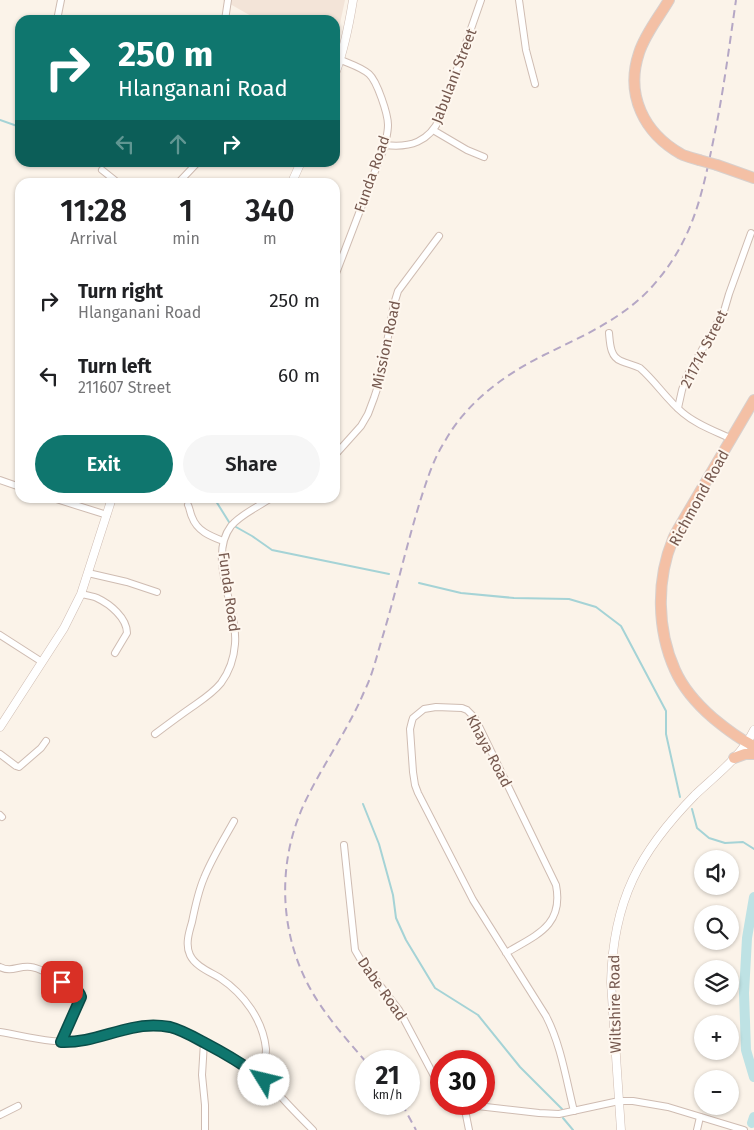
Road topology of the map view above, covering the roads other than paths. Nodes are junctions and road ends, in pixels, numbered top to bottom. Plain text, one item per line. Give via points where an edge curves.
1 (62, 0) edge
2 (228, 0) edge
3 (353, 0) edge
4 (481, 0) edge
5 (518, 0) edge
6 (669, 0) edge
7 (59, 15) edge
8 (226, 15) edge
9 (340, 60) joint
10 (535, 84) dead end
11 (433, 130) junction
12 (384, 145) junction
13 (484, 157) dead end
14 (193, 167) edge
15 (102, 170) dead end
16 (112, 178) edge
17 (183, 178) edge
18 (754, 178) edge
19 (751, 233) dead end
20 (439, 236) dead end
21 (340, 263) edge
22 (609, 333) dead end
23 (754, 400) edge
24 (678, 408) junction
25 (732, 439) junction
26 (340, 449) edge
27 (0, 480) edge
28 (15, 485) edge
29 (69, 503) edge
30 (111, 503) edge
31 (263, 503) edge
32 (188, 505) dead end
33 (107, 515) junction
34 (223, 541) junction
35 (88, 573) junction
36 (157, 592) dead end
37 (81, 594) junction
38 (0, 635) edge
39 (115, 653) dead end
40 (42, 662) junction
41 (0, 727) edge
42 (754, 730) edge
43 (155, 734) dead end
44 (46, 741) dead end
45 (751, 744) edge
46 (0, 754) edge
47 (754, 754) edge
48 (734, 758) junction
49 (234, 821) dead end
50 (344, 849) dead end
51 (506, 953) junction
52 (0, 967) edge
53 (0, 1032) edge
54 (61, 1042) junction
55 (204, 1042) junction
56 (430, 1068) edge
57 (264, 1080) junction
58 (619, 1101) junction
59 (18, 1106) dead end
60 (495, 1108) edge
61 (574, 1111) junction
62 (0, 1115) edge
63 (465, 1115) edge
64 (700, 1117) junction
65 (205, 1130) edge
66 (313, 1130) edge
67 (469, 1130) edge
68 (621, 1130) edge
69 (697, 1130) edge
70 (744, 1130) edge

1 - 7 street
2 - 8 street
3 - 9 street
4 - 11 street, Jabulani Street
5 - 10 street
6 - 18 highway, bridge via 646,38 635,66 634,81 641,114 651,130 683,155
9 - 12 street, Funda Road via 362,69 376,83 387,117
11 - 12 street, Jabulani Street via 415,143
11 - 13 street
12 - 21 street, Funda Road
14 - 17 street
15 - 16 street
19 - 24 street, 211714 Street via 724,311 686,378
20 - 26 street, Mission Road via 398,290 374,398 361,426
22 - 24 street via 616,358 640,368
23 - 25 highway, Richmond Road
24 - 25 street via 696,422
25 - 45 highway, Richmond Road via 673,539 662,585 662,626 668,652 683,684 722,726
27 - 28 street
29 - 33 street
30 - 33 street
31 - 34 street, Funda Road via 237,520
32 - 34 street via 196,525 207,535
33 - 35 street
34 - 43 street, Funda Road via 222,562 235,633 230,666 215,690
35 - 36 street
35 - 37 street
37 - 39 street via 102,601 125,623 126,636
37 - 40 street
38 - 40 street
40 - 41 street
42 - 45 street, Wiltshire Road
44 - 46 street via 19,767
45 - 48 street, Wiltshire Road
47 - 48 highway
48 - 58 street, Wiltshire Road via 653,843 636,870 622,906 611,972
49 - 57 street via 204,877 189,932 188,948 195,962 239,993 256,1016 265,1047
50 - 56 street, Dabe Road via 355,950 399,1010
51 - 51 street, Khaya Road via 473,900 418,793 410,729 413,718 424,709 462,708 475,718 556,885 558,906 551,922
51 - 61 street, Khaya Road via 551,1026
52 - 54 street via 11,970 35,968 80,993
53 - 54 street
54 - 55 street via 83,1041 153,1026 172,1028
55 - 57 street via 250,1068
55 - 65 street
57 - 66 street
58 - 61 street
58 - 64 street via 668,1107
58 - 68 street, Wiltshire Road
59 - 62 street
60 - 61 street via 544,1114
63 - 67 street
64 - 69 street
64 - 70 street

